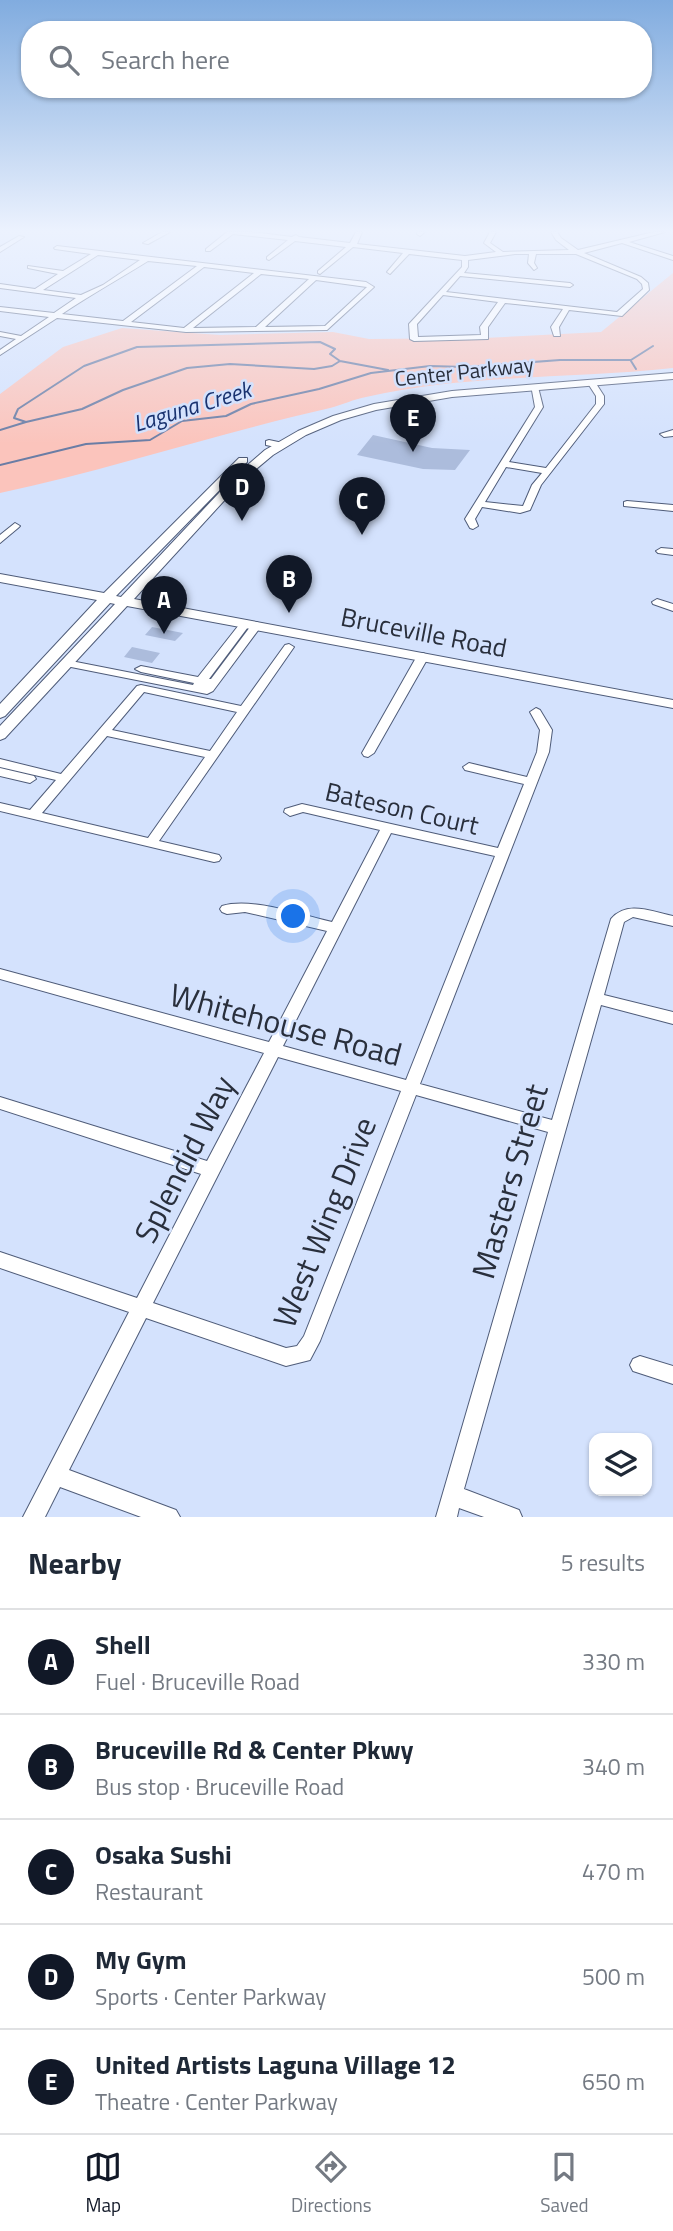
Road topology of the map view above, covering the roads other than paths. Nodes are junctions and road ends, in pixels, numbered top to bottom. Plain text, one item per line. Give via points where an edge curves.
1 (73, 303) edge
2 (151, 303) edge
3 (220, 303) edge
4 (287, 303) edge
5 (355, 303) edge
6 (431, 303) edge
7 (501, 303) edge
8 (525, 303) edge
9 (630, 303) edge
10 (567, 308) junction
11 (0, 309) edge
12 (52, 316) junction
13 (122, 324) junction
14 (186, 330) junction
15 (257, 330) junction
16 (0, 334) edge
17 (557, 334) dead end
18 (22, 338) junction
19 (414, 339) joint
20 (0, 352) edge
21 (673, 374) edge
22 (591, 382) junction
23 (534, 387) junction
24 (271, 446) junction
25 (503, 464) junction
26 (547, 471) junction
27 (220, 483) junction
28 (480, 504) junction
29 (627, 504) dead end
30 (213, 506) junction
31 (673, 508) edge
32 (15, 526) dead end
33 (473, 526) dead end
34 (0, 540) edge
35 (661, 551) dead end
36 (673, 552) edge
37 (0, 570) edge
38 (0, 579) edge
39 (112, 593) junction
40 (129, 596) junction
41 (657, 603) dead end
42 (673, 608) edge
43 (252, 624) junction
44 (272, 628) junction
45 (354, 634) junction
46 (289, 647) dead end
47 (423, 656) junction
48 (69, 660) junction
49 (202, 689) junction
50 (673, 694) edge
51 (673, 704) edge
52 (243, 710) junction
53 (536, 712) dead end
54 (0, 713) edge
55 (105, 732) junction
56 (0, 735) edge
57 (368, 753) dead end
58 (211, 755) junction
59 (0, 763) edge
60 (469, 767) dead end
61 (0, 772) edge
62 (62, 782) junction
63 (531, 782) junction
64 (0, 807) edge
65 (290, 812) dead end
66 (33, 815) junction
67 (387, 828) junction
68 (151, 843) junction
69 (504, 854) junction
70 (214, 858) dead end
71 (228, 909) dead end
72 (673, 921) edge
73 (336, 928) junction
74 (0, 974) edge
75 (594, 998) junction
76 (673, 1018) edge
77 (274, 1050) junction
78 (410, 1088) junction
79 (0, 1103) edge
80 (557, 1128) junction
81 (212, 1170) junction
82 (0, 1260) edge
83 (140, 1308) junction
84 (640, 1365) dead end
85 (673, 1375) edge
86 (55, 1475) junction
87 (452, 1495) junction
88 (34, 1517) edge
89 (169, 1517) edge
90 (446, 1517) edge
91 (512, 1517) edge

1 - 12 street
2 - 13 street
3 - 14 street
4 - 15 street
5 - 15 street via 327,328
6 - 19 street via 413,324
7 - 19 street via 484,327 485,337
8 - 10 street
9 - 10 street via 619,314
10 - 17 street via 555,327
11 - 12 street
12 - 13 street
12 - 18 street
13 - 14 street
14 - 15 street
16 - 18 street
18 - 20 street
21 - 22 main road, Center Parkway
21 - 24 main road, Center Parkway via 408,395 335,413
22 - 23 main road, Center Parkway
22 - 26 street via 600,404
23 - 24 main road, Center Parkway via 391,403 333,419
23 - 25 street via 539,407
24 - 27 main road, Center Parkway via 242,461
24 - 30 main road, Center Parkway
25 - 26 street
25 - 28 street
26 - 28 street via 527,508
27 - 30 main road via 209,503
27 - 39 main road, Center Parkway
28 - 33 street via 471,519
29 - 31 street
30 - 40 main road, Center Parkway
32 - 34 street
35 - 36 street
37 - 39 main road, Bruceville Road
38 - 39 main road, Bruceville Road
39 - 40 main road, Bruceville Road
39 - 54 main road, Center Parkway
40 - 43 main road, Bruceville Road
40 - 45 main road, Bruceville Road
40 - 48 main road, Center Parkway
41 - 42 street
43 - 44 main road, Bruceville Road
43 - 49 street
44 - 45 main road
44 - 47 main road, Bruceville Road
45 - 50 main road, Bruceville Road
46 - 52 street
47 - 51 main road, Bruceville Road
47 - 57 street
48 - 49 street
48 - 56 main road, Center Parkway
49 - 52 street
49 - 55 street via 142,688
52 - 58 street
53 - 63 street, West Wing Drive via 546,730
55 - 58 street
55 - 62 street
58 - 68 street
59 - 62 street
60 - 63 street
61 - 62 street
62 - 66 street
63 - 69 street, West Wing Drive
64 - 66 street
65 - 67 street, Bateson Court via 302,808
66 - 68 street
67 - 69 street, Bateson Court
67 - 73 street, Splendid Way
68 - 70 street
69 - 78 street, West Wing Drive
71 - 73 street via 245,907
72 - 75 street, Masters Street via 631,912 618,919
73 - 77 street, Splendid Way
74 - 77 street, Whitehouse Road
75 - 76 street
75 - 80 street, Masters Street
77 - 78 street, Whitehouse Road
77 - 81 street, Splendid Way
78 - 80 street, Whitehouse Road
78 - 83 street, West Wing Drive via 303,1354 286,1357
79 - 81 street
80 - 87 street, Masters Street
81 - 83 street, Splendid Way
82 - 83 street, West Wing Drive
83 - 86 street, Splendid Way
84 - 85 street
86 - 88 street, Splendid Way
86 - 89 street
87 - 90 street, Masters Street
87 - 91 street

